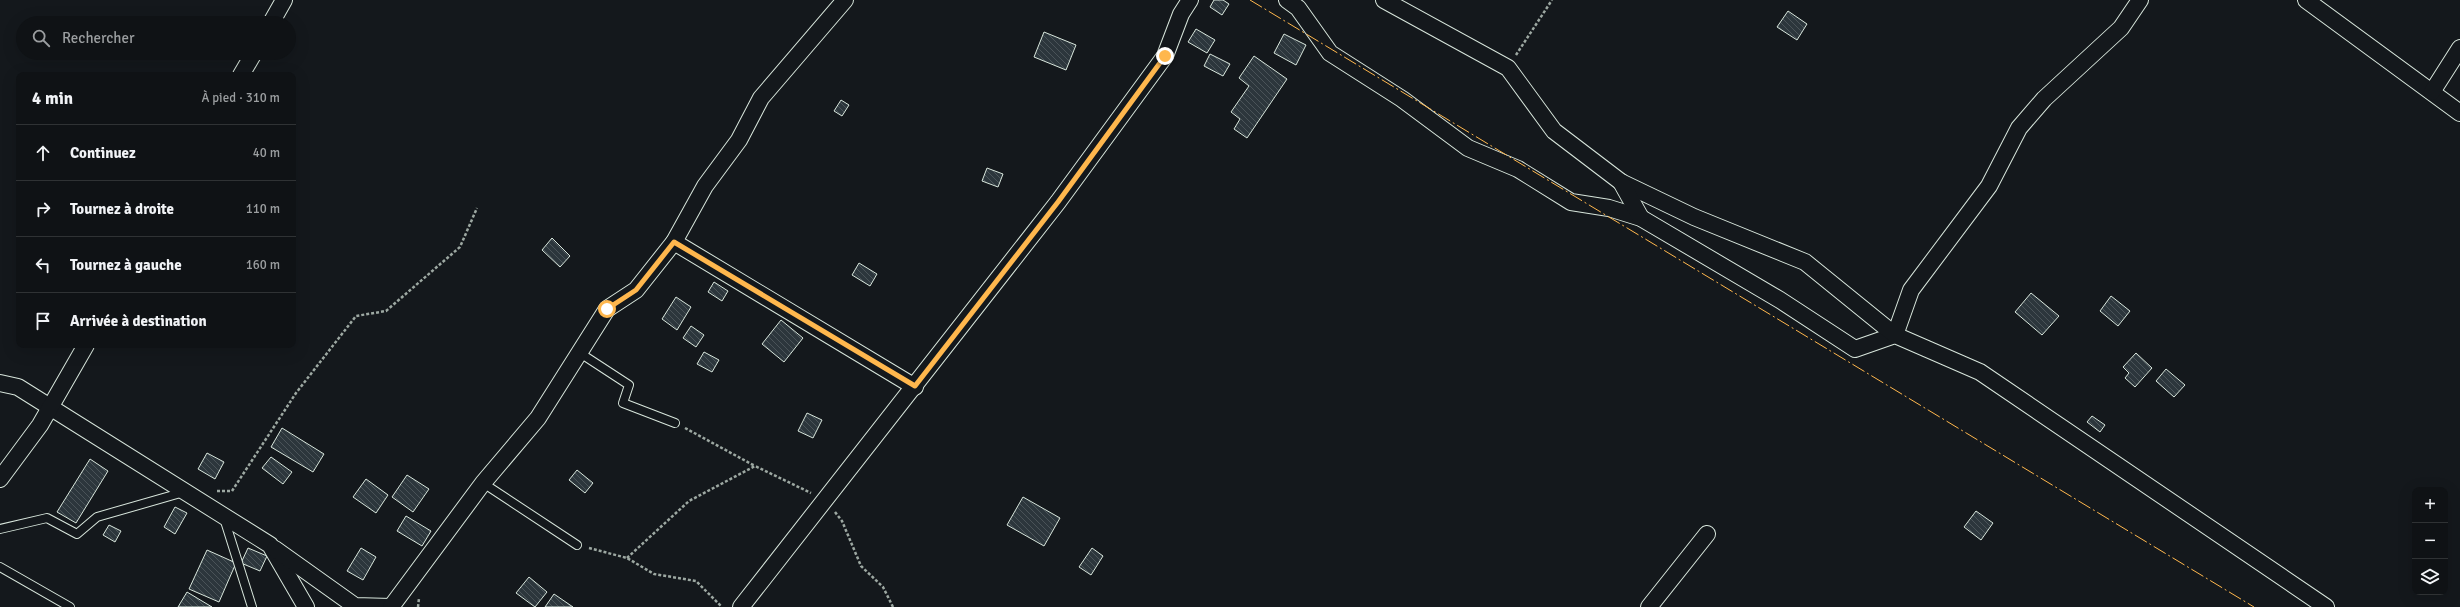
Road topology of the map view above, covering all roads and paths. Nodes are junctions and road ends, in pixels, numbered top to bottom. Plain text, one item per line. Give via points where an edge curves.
1 (284, 0) edge
2 (845, 0) edge
3 (1190, 0) edge
4 (1287, 0) edge
5 (1384, 0) edge
6 (1552, 0) edge
7 (2140, 0) edge
8 (2306, 0) edge
9 (275, 16) edge
10 (2460, 48) edge
11 (250, 60) edge
12 (1508, 68) junction
13 (243, 72) edge
14 (2432, 92) junction
15 (2460, 113) edge
16 (1621, 182) junction
17 (477, 208) dead end
18 (1641, 218) junction
19 (674, 242) junction
20 (1895, 335) junction
21 (84, 348) edge
22 (580, 353) junction
23 (0, 383) edge
24 (915, 386) junction
25 (50, 407) junction
26 (675, 423) joint
27 (755, 466) junction
28 (0, 479) edge
29 (483, 483) junction
30 (184, 491) junction
31 (216, 491) dead end
32 (826, 500) junction
33 (223, 516) junction
34 (0, 529) edge
35 (1707, 534) dead end
36 (270, 545) junction
37 (577, 545) joint
38 (627, 558) junction
39 (0, 567) edge
40 (70, 607) edge
41 (252, 607) edge
42 (306, 607) edge
43 (391, 607) edge
44 (722, 607) edge
45 (741, 607) edge
46 (893, 607) edge
47 (1649, 607) edge
48 (2326, 607) edge

1 - 9 street
2 - 19 street via 761,98 739,140 705,186
3 - 24 street via 1181,14 1165,56 1058,202
4 - 18 street via 1298,8 1330,53 1402,99 1468,148 1518,169 1571,202 1609,208
5 - 12 street
6 - 12 path
7 - 20 street via 2121,28 2044,98 2019,128 1989,186 1911,290
8 - 14 street
10 - 14 street
11 - 13 street
12 - 16 street via 1554,131
14 - 15 street
16 - 18 street
16 - 20 street via 1694,217 1805,262
17 - 31 path via 460,247 386,312 356,316 296,393 232,491
18 - 20 street via 1780,300 1856,349
19 - 22 street via 636,290 607,309
19 - 24 street
20 - 48 street via 1980,372
21 - 25 street
22 - 26 lane via 629,385 623,402
22 - 29 street via 538,418
23 - 25 street via 18,387
24 - 32 street
25 - 28 street via 40,425
25 - 30 street
26 - 27 path
27 - 32 path
27 - 38 path via 689,501
29 - 37 lane
29 - 43 street
30 - 33 street
30 - 34 lane via 97,517 77,534 48,518
32 - 45 street
32 - 46 path via 842,521 861,566 883,587
33 - 36 street
33 - 41 lane
35 - 47 street
36 - 42 street
36 - 43 street via 355,606
37 - 38 path
38 - 44 path via 654,574 696,581
39 - 40 lane

